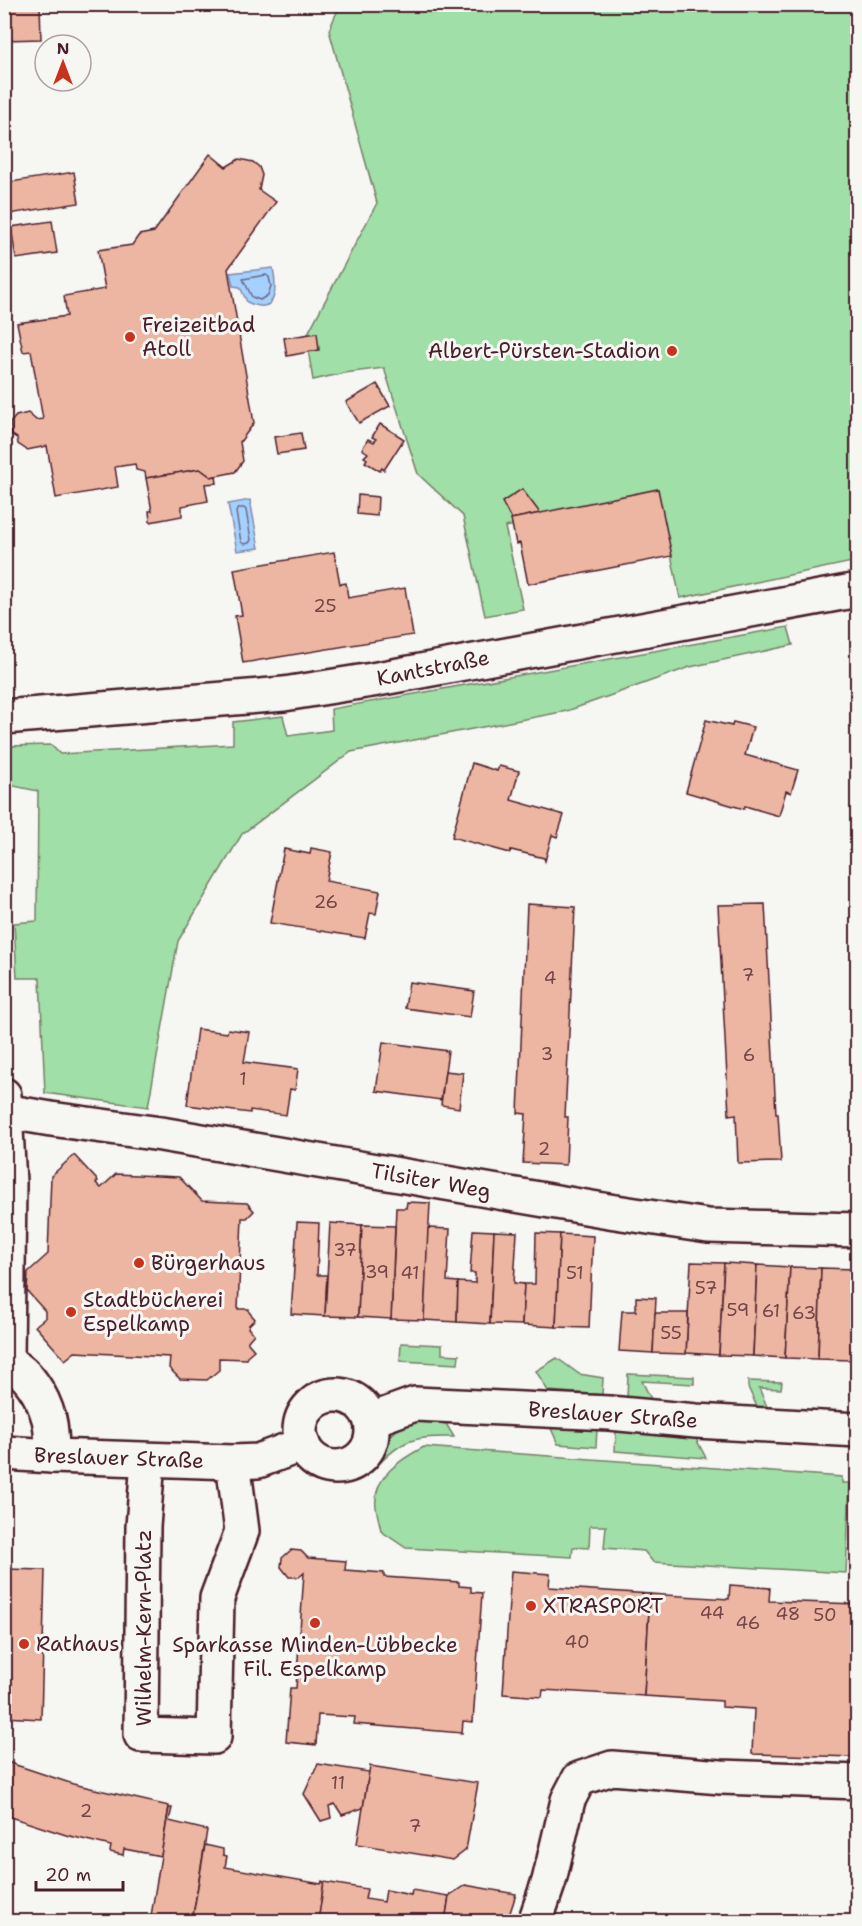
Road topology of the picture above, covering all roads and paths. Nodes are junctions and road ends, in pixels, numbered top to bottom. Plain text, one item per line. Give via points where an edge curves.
1 (858, 590) edge
2 (4, 717) edge
3 (5, 1106) edge
4 (858, 1230) edge
5 (6, 1361) edge
6 (370, 1420) junction
7 (858, 1430) edge
8 (303, 1444) junction
9 (4, 1453) edge
10 (52, 1456) junction
11 (148, 1460) junction
12 (233, 1462) junction
13 (858, 1782) edge
14 (535, 1922) edge

1 - 2 street, Kantstraße via 284,694
3 - 4 street, Tilsiter Weg via 51,1119 708,1226
3 - 5 street via 9,1182
5 - 10 street via 24,1372 44,1406 51,1428
6 - 7 street, Breslauer Straße via 415,1404
6 - 8 street via 370,1444 354,1462 330,1466 318,1462
6 - 8 street via 365,1410 347,1397 324,1398 314,1403 302,1421
8 - 12 street, Breslauer Straße via 258,1461
9 - 10 street, Breslauer Straße
10 - 11 street, Breslauer Straße
11 - 12 street, Breslauer Straße
11 - 12 street, Wilhelm-Kern-Platz via 143,1527 141,1735 214,1737 217,1598 242,1531
13 - 14 street via 612,1768 579,1779 568,1800

